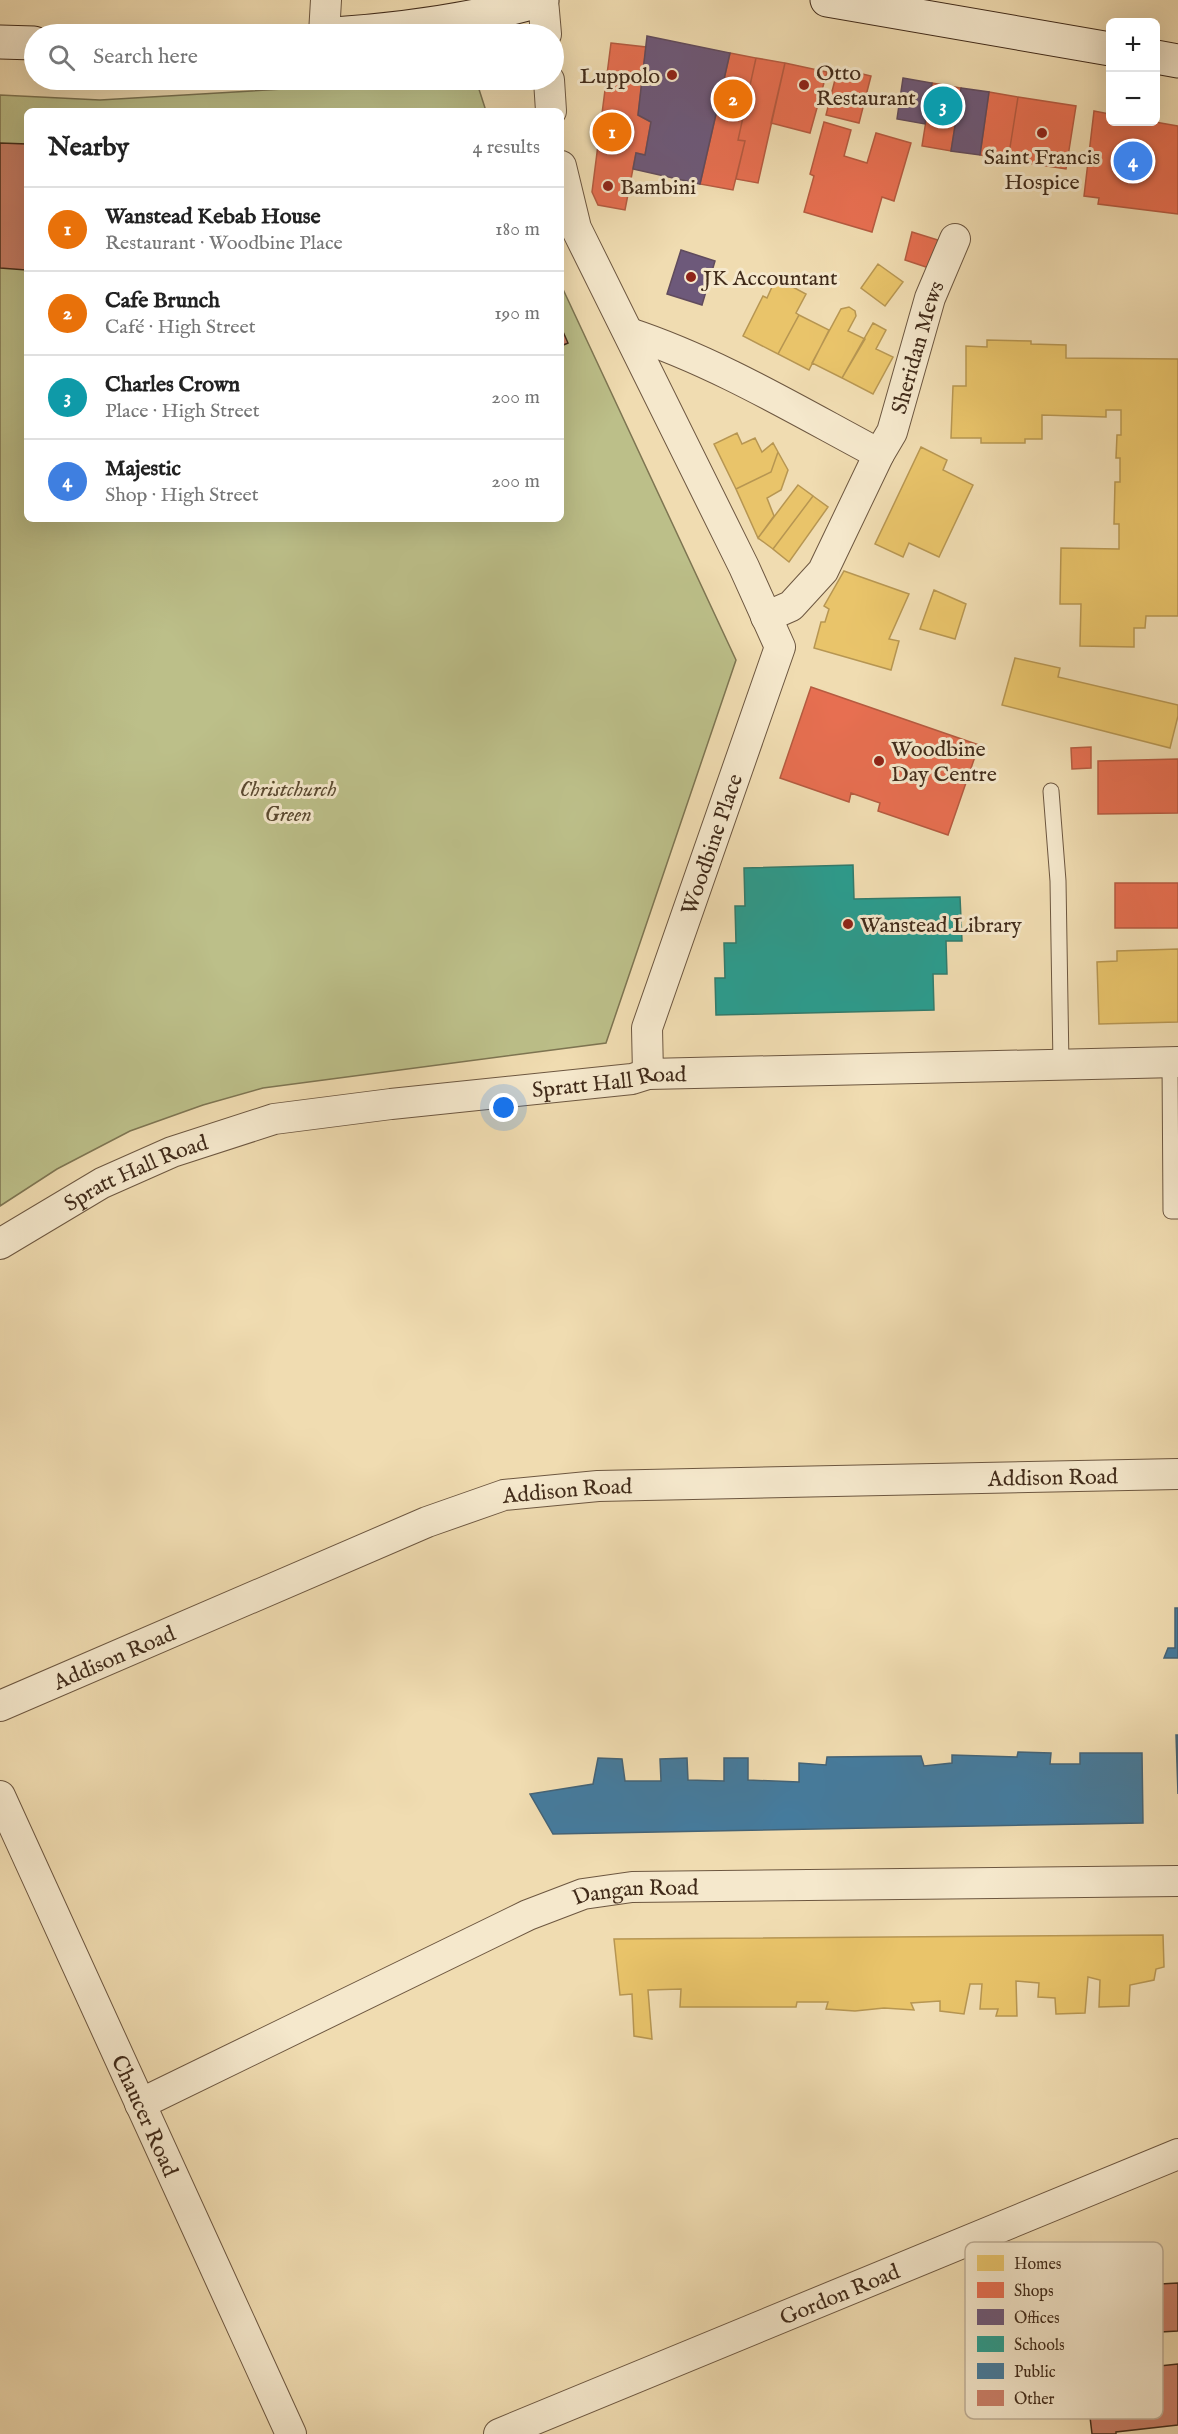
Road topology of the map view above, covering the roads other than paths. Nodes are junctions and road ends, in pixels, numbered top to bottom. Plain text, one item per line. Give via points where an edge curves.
1 (326, 0) edge
2 (543, 0) edge
3 (837, 1) edge
4 (325, 24) edge
5 (432, 24) edge
6 (545, 24) edge
7 (0, 42) edge
8 (24, 43) edge
9 (1106, 48) edge
10 (1160, 58) edge
11 (1178, 61) edge
12 (550, 90) edge
13 (551, 108) edge
14 (564, 178) edge
15 (955, 240) dead end
16 (629, 333) junction
17 (879, 454) junction
18 (766, 617) junction
19 (1051, 791) dead end
20 (1174, 1062) edge
21 (1061, 1065) junction
22 (648, 1074) junction
23 (1178, 1211) edge
24 (0, 1244) edge
25 (1178, 1474) edge
26 (0, 1706) edge
27 (0, 1796) edge
28 (1178, 1881) edge
29 (140, 2104) junction
30 (1178, 2154) edge
31 (291, 2434) edge
32 (499, 2434) edge

1 - 4 street
2 - 5 street via 493,14
2 - 6 street
3 - 9 street
7 - 8 street
10 - 11 street
12 - 13 street
14 - 16 street, Woodbine Place via 576,228
15 - 17 street, Sheridan Mews via 930,298 892,432
16 - 17 street via 722,371
16 - 18 street, Woodbine Place
17 - 18 street via 823,571 791,606
18 - 22 street, Woodbine Place via 780,647 647,1028
19 - 21 lane via 1058,881
20 - 21 street, Spratt Hall Road
20 - 23 lane via 1171,1211
21 - 22 street, Spratt Hall Road
22 - 24 street, Spratt Hall Road via 632,1079 274,1119 172,1152 102,1183
25 - 26 street, Addison Road via 598,1486 504,1495 427,1522
27 - 29 street, Chaucer Road
28 - 29 street, Dangan Road via 632,1887 583,1894 528,1915
29 - 31 street, Chaucer Road
30 - 32 street, Gordon Road

